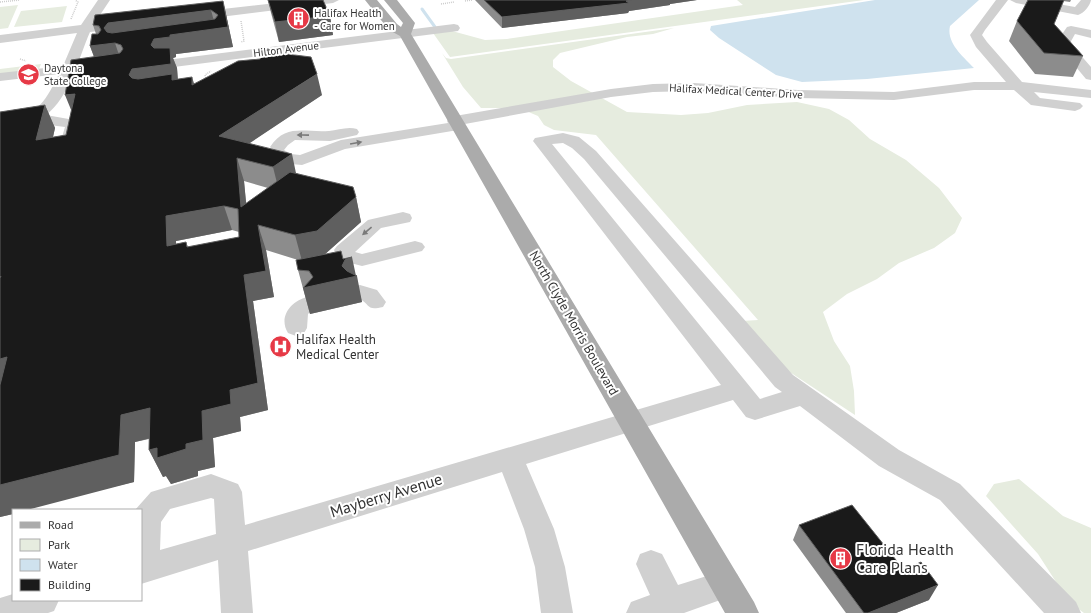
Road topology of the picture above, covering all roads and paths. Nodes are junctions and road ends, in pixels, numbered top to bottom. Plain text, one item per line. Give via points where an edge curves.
1 (20, 0) edge
2 (104, 0) edge
3 (334, 0) edge
4 (371, 0) edge
5 (390, 0) edge
6 (472, 0) edge
7 (1002, 0) edge
8 (1016, 0) edge
9 (1087, 0) edge
10 (465, 1) edge
11 (0, 2) edge
12 (454, 2) dead end
13 (441, 4) dead end
14 (1091, 14) edge
15 (182, 18) edge
16 (1075, 19) junction
17 (244, 21) dead end
18 (136, 23) edge
19 (1091, 24) edge
20 (454, 28) dead end
21 (86, 29) junction
22 (405, 34) junction
23 (1091, 34) edge
24 (0, 39) edge
25 (237, 44) dead end
26 (218, 51) junction
27 (1070, 53) junction
28 (1091, 57) edge
29 (166, 64) edge
30 (71, 73) junction
31 (206, 76) edge
32 (1091, 76) edge
33 (0, 77) edge
34 (1018, 86) junction
35 (1091, 94) edge
36 (544, 106) junction
37 (1075, 106) dead end
38 (31, 118) junction
39 (456, 121) junction
40 (0, 123) edge
41 (563, 127) junction
42 (323, 136) junction
43 (320, 153) junction
44 (65, 154) edge
45 (403, 218) dead end
46 (415, 247) dead end
47 (306, 304) edge
48 (296, 328) dead end
49 (738, 389) junction
50 (804, 395) junction
51 (632, 421) junction
52 (510, 458) junction
53 (231, 542) junction
54 (651, 564) dead end
55 (143, 568) edge
56 (726, 584) junction
57 (40, 601) edge
58 (656, 608) edge
59 (1, 613) edge
60 (237, 613) edge
61 (557, 613) edge
62 (743, 613) edge
63 (1065, 613) edge

1 - 11 path
2 - 21 street
3 - 15 street
4 - 22 main road, North Clyde Morris Boulevard via 393,27
5 - 22 main road, North Clyde Morris Boulevard via 409,23
6 - 10 path
7 - 34 street via 976,35
8 - 16 street
9 - 16 street
12 - 13 path
14 - 16 street
16 - 19 street
16 - 23 street
16 - 27 street via 1063,43
17 - 25 path via 241,21 244,41
18 - 21 street
20 - 22 street, Hilton Avenue
21 - 24 street via 36,35 28,43 14,46 7,46
21 - 30 street via 82,51
22 - 26 street, Hilton Avenue
22 - 39 main road, North Clyde Morris Boulevard
26 - 29 street, Hilton Avenue
26 - 31 street via 219,64
27 - 28 street
27 - 32 street
30 - 33 street
30 - 38 street via 43,112
34 - 35 street, Halifax Medical Center Drive
34 - 36 street, Halifax Medical Center Drive via 974,86 894,96 674,87 632,90
34 - 37 street via 1036,102
36 - 39 street, Halifax Medical Center Drive
36 - 41 street
38 - 40 street
38 - 44 street via 74,124
39 - 42 street
43 -> 39 street via 341,146
39 - 51 main road, North Clyde Morris Boulevard
41 - 49 street via 562,137 541,141
41 - 50 street via 784,381
42 - 43 street via 326,147
42 -> 43 street via 291,136 280,142 279,151 286,159 302,160
45 -> 46 street via 375,224 344,250 346,256 362,260
47 - 48 street via 295,316
49 - 50 street via 755,410
49 - 51 street, Mayberry Avenue
50 - 63 street via 889,458 950,492
51 - 52 street, Mayberry Avenue
51 - 56 main road, North Clyde Morris Boulevard
52 - 53 street, Mayberry Avenue
52 - 61 street via 539,529 550,567
53 - 55 street, Mayberry Avenue
53 - 55 street via 228,492 211,486 161,500 146,518
53 - 60 street
54 - 58 street
56 - 58 street
56 - 62 main road, North Clyde Morris Boulevard
57 - 59 street

